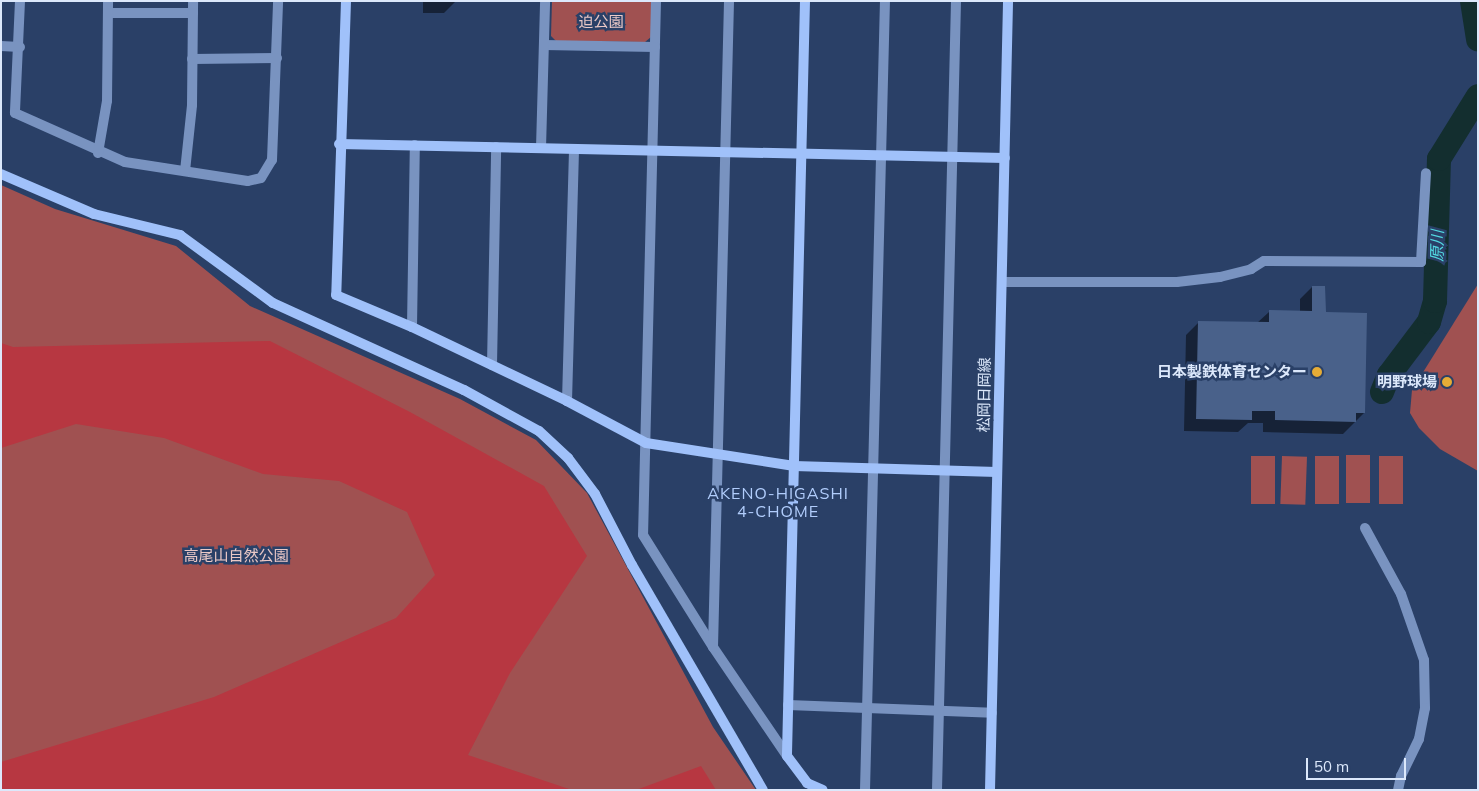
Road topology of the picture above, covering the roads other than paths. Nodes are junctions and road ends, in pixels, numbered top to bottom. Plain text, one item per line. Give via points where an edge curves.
1 (20, 1) edge
2 (108, 1) edge
3 (193, 1) edge
4 (278, 1) edge
5 (346, 1) edge
6 (545, 1) edge
7 (656, 1) edge
8 (729, 1) edge
9 (806, 1) edge
10 (884, 1) edge
11 (956, 1) edge
12 (1008, 1) edge
13 (108, 13) junction
14 (193, 13) junction
15 (544, 45) junction
16 (1, 46) edge
17 (20, 47) junction
18 (655, 47) junction
19 (277, 58) junction
20 (192, 59) junction
21 (339, 144) junction
22 (415, 145) junction
23 (496, 147) junction
24 (541, 148) junction
25 (574, 149) junction
26 (653, 151) junction
27 (725, 152) junction
28 (98, 153) junction
29 (802, 154) junction
30 (881, 156) junction
31 (952, 157) junction
32 (1005, 158) junction
33 (185, 172) junction
34 (1426, 173) dead end
35 (1, 174) edge
36 (1002, 282) junction
37 (412, 327) junction
38 (492, 365) junction
39 (568, 401) junction
40 (646, 443) junction
41 (718, 456) junction
42 (794, 466) junction
43 (873, 469) junction
44 (945, 470) junction
45 (997, 472) junction
46 (1365, 528) dead end
47 (713, 647) junction
48 (788, 705) junction
49 (867, 708) junction
50 (939, 711) junction
51 (992, 713) junction
52 (786, 756) junction
53 (764, 790) edge
54 (824, 790) edge
55 (865, 790) edge
56 (937, 790) edge
57 (990, 790) edge
58 (1398, 790) edge

1 - 17 street
2 - 13 street
3 - 14 street
4 - 19 street
5 - 21 street
6 - 15 street
7 - 18 street
8 - 27 street
9 - 29 street
10 - 30 street
11 - 31 street
12 - 32 street, 松岡日岡線
13 - 14 street
13 - 28 street via 107,101
14 - 20 street
15 - 18 street
15 - 24 street
16 - 17 street
17 - 28 street via 15,113
18 - 26 street
19 - 20 street
19 - 33 street via 274,151 266,172 248,181
20 - 33 street via 192,105
21 - 22 street
21 - 37 street via 336,295
22 - 23 street
22 - 37 street
23 - 24 street
23 - 38 street
24 - 25 street
25 - 26 street
25 - 39 street
26 - 27 street
26 - 40 street
27 - 29 street
27 - 41 street
28 - 33 street via 125,162
29 - 30 street
29 - 42 street
30 - 31 street
30 - 43 street
31 - 32 street
31 - 44 street
32 - 36 street, 松岡日岡線
34 - 36 street via 1421,262 1264,261 1251,269 1220,278 1177,282
35 - 53 street via 94,214 180,235 273,303 464,390 539,431 568,458 595,494 637,573
36 - 45 street, 松岡日岡線
37 - 38 street
38 - 39 street
39 - 40 street
40 - 41 street
40 - 47 street via 643,535
41 - 42 street
41 - 47 street
42 - 43 street
42 - 48 street
43 - 44 street
43 - 49 street
44 - 45 street
44 - 50 street
45 - 51 street, 松岡日岡線
46 - 58 street via 1401,594 1424,660 1425,708 1419,739 1401,776
47 - 52 street
48 - 49 street
48 - 52 street
49 - 50 street
49 - 55 street
50 - 51 street
50 - 56 street
51 - 57 street, 松岡日岡線
52 - 54 street via 807,783

